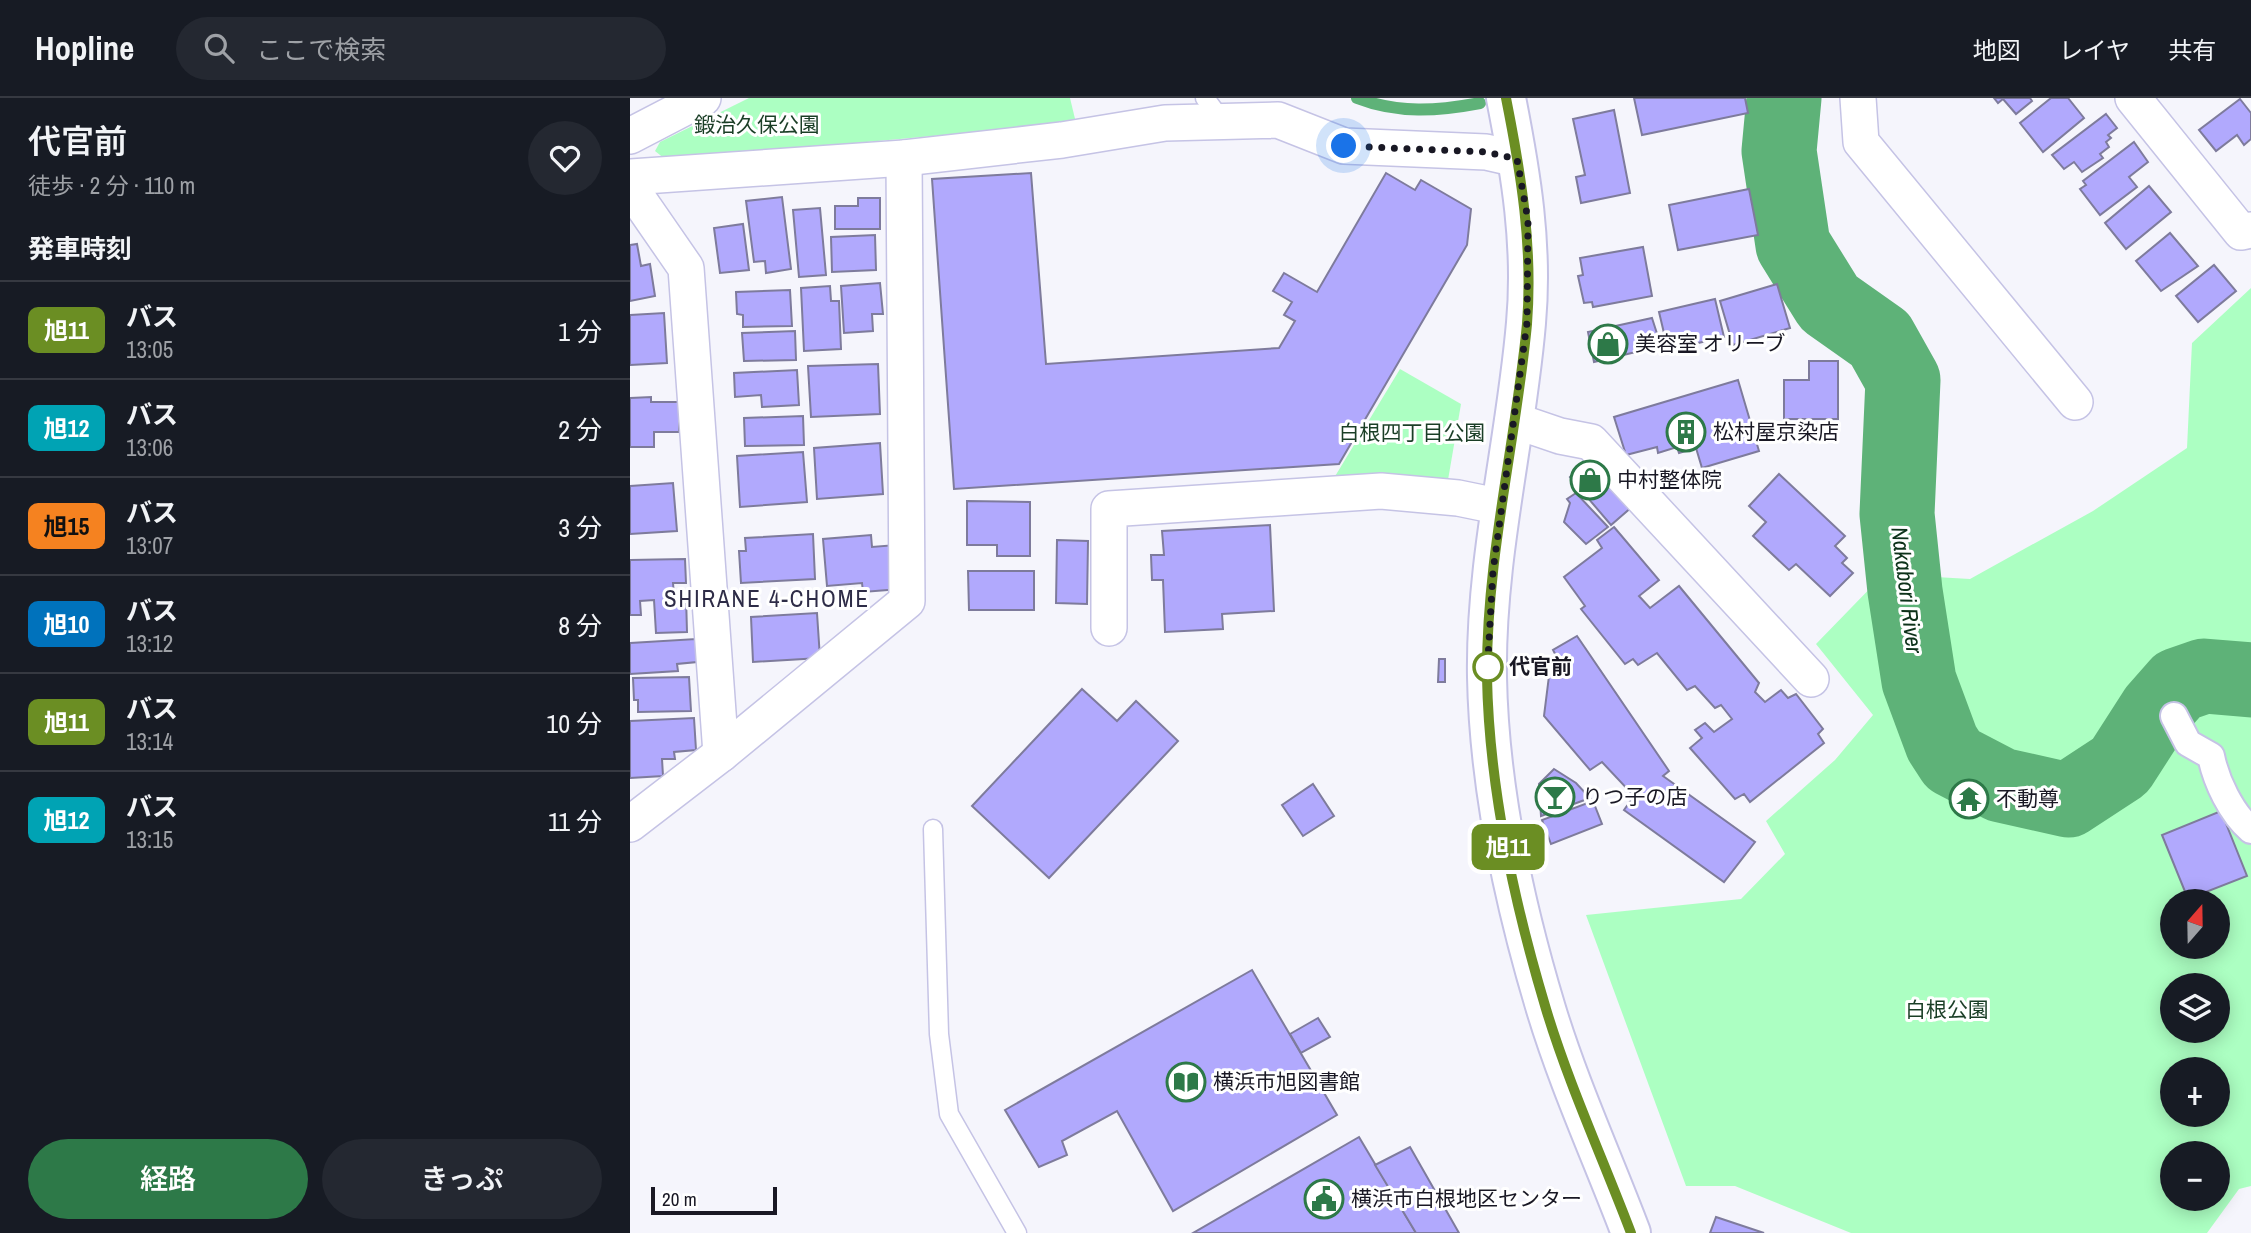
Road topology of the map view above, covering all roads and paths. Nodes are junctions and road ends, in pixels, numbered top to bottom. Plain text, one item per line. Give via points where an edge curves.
1 (703, 98) edge
2 (1506, 98) edge
3 (1858, 98) edge
4 (2133, 98) edge
5 (1213, 110) edge
6 (630, 136) edge
7 (904, 158) junction
8 (1517, 159) junction
9 (630, 177) edge
10 (630, 187) edge
11 (2251, 230) edge
12 (2075, 402) dead end
13 (1513, 420) junction
14 (1502, 507) junction
15 (1109, 628) dead end
16 (1811, 679) dead end
17 (2174, 716) dead end
18 (721, 754) junction
19 (630, 824) edge
20 (933, 829) dead end
21 (2251, 830) edge
22 (1017, 1233) edge
23 (1631, 1233) edge

1 - 6 street
2 - 8 street
3 - 12 street via 1861,142
4 - 11 street via 2241,232
5 - 7 street via 1062,140
5 - 8 street via 1278,120 1344,146 1486,152
7 - 9 street
7 - 18 street via 907,601
8 - 13 street via 1528,220 1527,323
10 - 18 street via 686,268
13 - 14 street
13 - 16 street via 1591,442
14 - 15 street via 1381,491 1109,509
14 - 23 street via 1487,676 1494,767 1508,849 1547,1012
17 - 21 street via 2188,743 2211,756 2215,775
18 - 19 street
20 - 22 lane via 939,1034 949,1114

